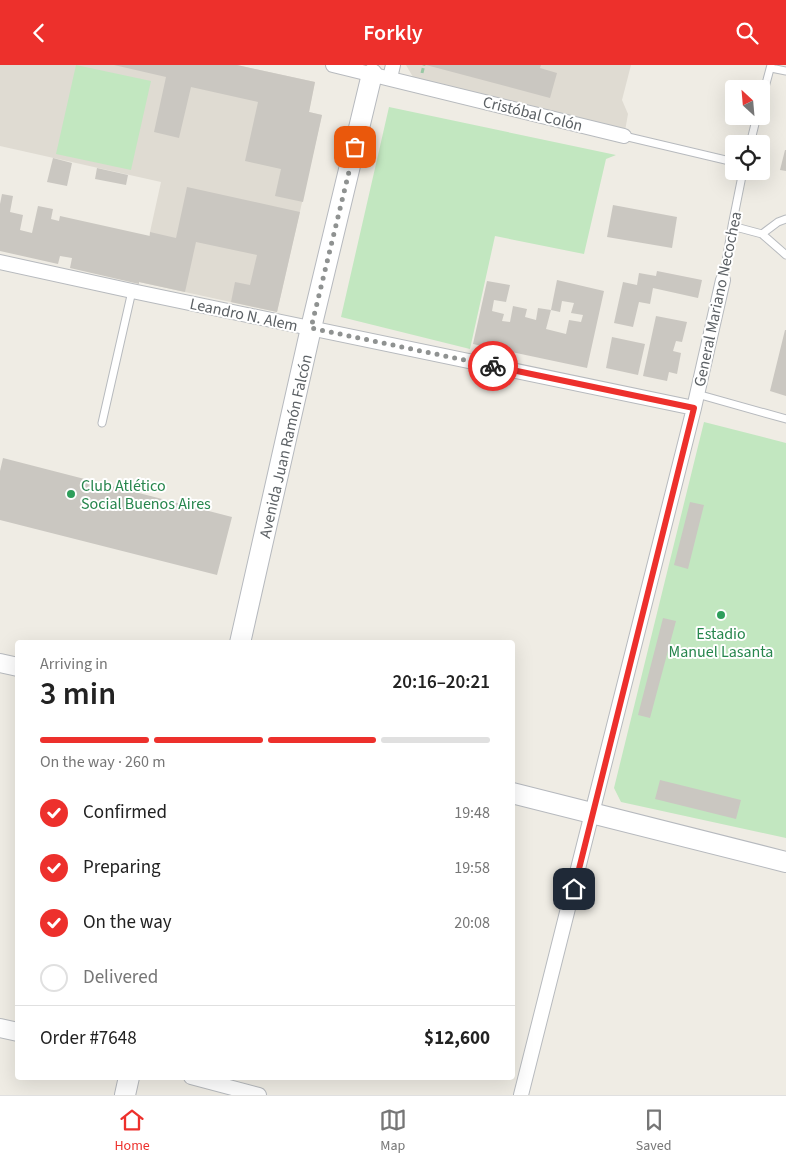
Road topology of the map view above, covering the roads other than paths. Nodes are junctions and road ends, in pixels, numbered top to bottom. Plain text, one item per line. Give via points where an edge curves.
1 (333, 65) edge
2 (771, 66) edge
3 (374, 71) edge
4 (786, 71) edge
5 (767, 80) edge
6 (624, 136) joint
7 (725, 160) edge
8 (741, 180) edge
9 (786, 219) edge
10 (732, 226) junction
11 (762, 234) junction
12 (786, 255) edge
13 (0, 261) edge
14 (723, 280) joint
15 (132, 291) junction
16 (311, 328) junction
17 (697, 394) junction
18 (694, 408) junction
19 (786, 419) edge
20 (102, 423) dead end
21 (241, 640) edge
22 (0, 663) edge
23 (15, 666) edge
24 (515, 794) edge
25 (593, 813) junction
26 (786, 862) edge
27 (0, 1028) edge
28 (15, 1032) edge
29 (128, 1080) edge
30 (202, 1080) edge
31 (125, 1095) edge
32 (259, 1095) edge
33 (521, 1095) edge

1 - 3 street, Cristóbal Colón
2 - 4 lane
2 - 5 lane
3 - 6 street, Cristóbal Colón
3 - 16 main road, Avenida Juan Ramón Falcón
6 - 7 lane, Cristóbal Colón
8 - 10 lane, General Mariano Necochea
9 - 11 lane
10 - 11 lane
10 - 14 lane, General Mariano Necochea
11 - 12 lane
13 - 15 street, Leandro N. Alem
14 - 17 street, General Mariano Necochea
15 - 16 street, Leandro N. Alem
15 - 20 lane
16 - 18 street, Leandro N. Alem
16 - 21 main road, Avenida Juan Ramón Falcón
17 - 18 street, General Mariano Necochea
17 - 19 lane
18 - 25 street, General Mariano Necochea
22 - 23 street
24 - 25 main road
25 - 26 main road
25 - 33 street, General Mariano Necochea
27 - 28 street
29 - 31 main road
30 - 32 street

